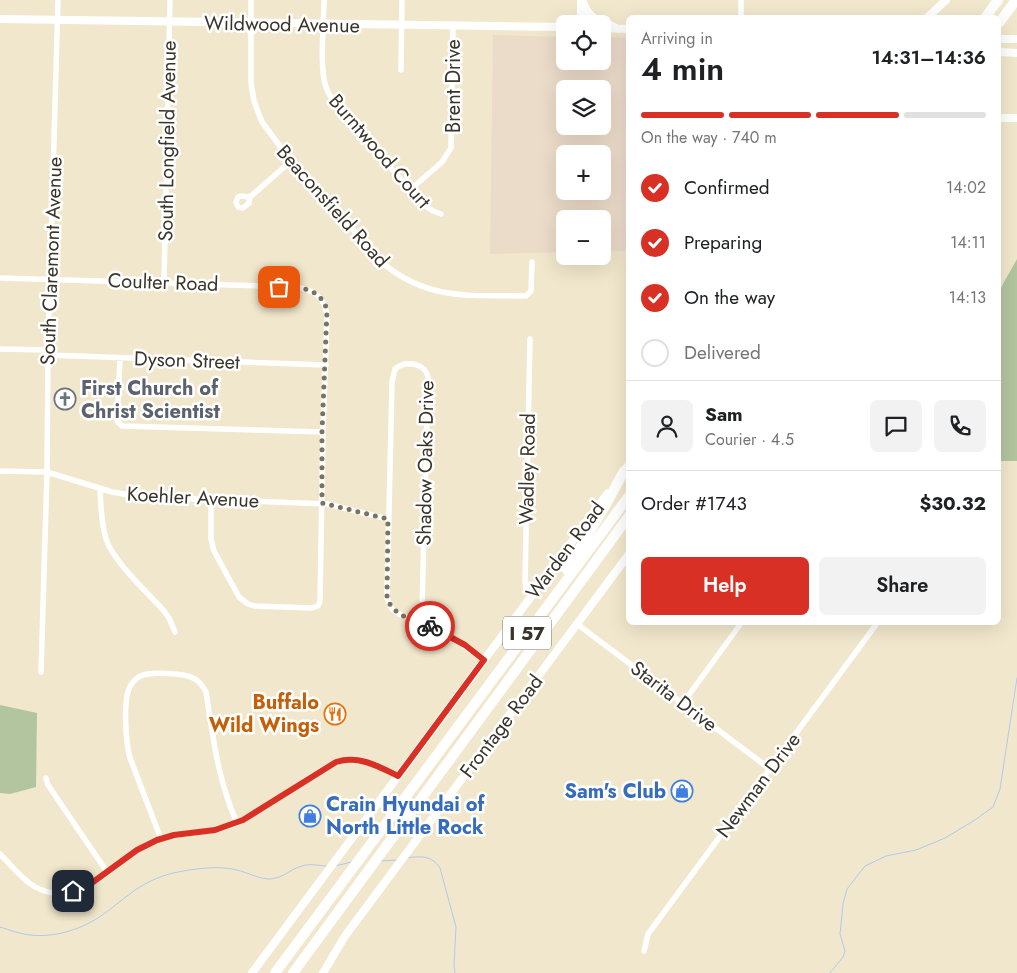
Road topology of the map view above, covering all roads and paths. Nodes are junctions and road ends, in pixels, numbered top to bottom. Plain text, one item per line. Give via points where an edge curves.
1 (58, 0) edge
2 (170, 0) edge
3 (251, 0) edge
4 (324, 0) edge
5 (402, 0) edge
6 (581, 0) edge
7 (741, 0) edge
8 (946, 0) edge
9 (998, 0) edge
10 (1016, 0) edge
11 (939, 6) junction
12 (581, 15) edge
13 (741, 15) edge
14 (930, 15) edge
15 (935, 15) edge
16 (987, 15) edge
17 (0, 19) edge
18 (58, 20) junction
19 (1001, 21) edge
20 (170, 22) junction
21 (251, 23) junction
22 (324, 23) junction
23 (401, 26) junction
24 (453, 26) junction
25 (556, 27) edge
26 (611, 28) edge
27 (618, 28) junction
28 (626, 29) edge
29 (1001, 39) edge
30 (1017, 39) edge
31 (1001, 52) edge
32 (1017, 53) edge
33 (401, 70) dead end
34 (1016, 117) edge
35 (1001, 118) edge
36 (291, 161) junction
37 (411, 189) junction
38 (250, 197) dead end
39 (441, 214) dead end
40 (532, 262) dead end
41 (0, 278) edge
42 (50, 278) junction
43 (164, 283) junction
44 (530, 339) dead end
45 (0, 349) edge
46 (48, 352) junction
47 (120, 358) junction
48 (326, 364) junction
49 (322, 432) junction
50 (626, 468) edge
51 (0, 471) edge
52 (47, 472) junction
53 (100, 489) junction
54 (211, 499) junction
55 (626, 500) edge
56 (322, 503) junction
57 (388, 519) junction
58 (626, 520) edge
59 (626, 558) edge
60 (531, 596) junction
61 (418, 622) junction
62 (535, 622) junction
63 (577, 624) junction
64 (740, 625) edge
65 (876, 625) edge
66 (175, 632) dead end
67 (484, 660) junction
68 (41, 672) dead end
69 (683, 703) junction
70 (770, 769) junction
71 (398, 776) junction
72 (46, 778) dead end
73 (236, 823) junction
74 (161, 838) junction
75 (0, 854) edge
76 (107, 872) junction
77 (644, 951) dead end
78 (252, 973) edge
79 (275, 973) edge
80 (293, 973) edge
81 (323, 973) edge

1 - 18 street, South Claremont Avenue
2 - 20 street, South Longfield Avenue
3 - 21 street, Beaconsfield Road
4 - 22 street, Burntwood Court
5 - 23 street
6 - 12 main road
6 - 27 main road via 593,18
7 - 13 street
8 - 11 main road
9 - 16 highway
10 - 19 highway
11 - 14 main road
11 - 15 main road
17 - 18 main road, Wildwood Avenue
18 - 20 main road, Wildwood Avenue
18 - 42 street, South Claremont Avenue
20 - 21 main road, Wildwood Avenue
20 - 43 street, South Longfield Avenue
21 - 22 main road, Wildwood Avenue
21 - 36 street, Beaconsfield Road via 254,101 264,126
22 - 23 main road, Wildwood Avenue
22 - 37 street, Burntwood Court via 323,71 329,94 340,111
23 - 24 main road, Wildwood Avenue
23 - 33 street
24 - 25 main road, Wildwood Avenue
24 - 37 street, Brent Drive via 451,148 442,162
26 - 27 main road
27 - 28 main road
29 - 30 main road
31 - 32 main road
34 - 35 main road
36 - 38 street
36 - 40 street, Beaconsfield Road via 378,259 414,285 447,293 526,296 531,291
37 - 39 street, Burntwood Court via 424,205
41 - 42 street, Coulter Road
42 - 43 street, Coulter Road
42 - 46 street, South Claremont Avenue
43 - 48 street, Coulter Road via 296,287 313,291 322,299 327,316
44 - 60 street, Wadley Road via 524,582
45 - 46 street, Dyson Street
46 - 47 street, Dyson Street
46 - 52 street, South Claremont Avenue
47 - 48 street, Dyson Street
47 - 49 street via 117,421 120,426
48 - 49 street
49 - 56 street
50 - 60 main road, Warden Road
50 - 62 highway
51 - 52 street, Koehler Avenue
52 - 53 street, Koehler Avenue
52 - 68 street, South Claremont Avenue
53 - 54 street, Koehler Avenue via 142,497
53 - 66 street via 104,531 110,548 164,611
54 - 56 street, Koehler Avenue
54 - 56 street via 212,546 239,597 254,606 302,608 315,608 320,601
55 - 62 highway, I 57
56 - 57 street, Koehler Avenue
57 - 61 street, Shadow Oaks Drive via 387,598 396,612
57 - 61 street, Shadow Oaks Drive via 394,372 402,364 420,365 428,377 422,609
58 - 80 highway, I 57
59 - 63 main road, Frontage Road
60 - 67 main road, Warden Road
61 - 67 street, Shadow Oaks Drive via 445,633
62 - 79 highway, I 57
63 - 69 street, Starita Drive
63 - 81 main road, Frontage Road via 345,936
64 - 69 street
65 - 70 street, Newman Drive
67 - 71 main road, Warden Road
69 - 70 street, Starita Drive
70 - 77 street, Newman Drive via 648,934
71 - 73 street via 364,760 342,760
71 - 78 main road, Warden Road
72 - 76 street
73 - 74 street via 215,830
73 - 74 street via 220,780 206,692 202,685 184,675 146,674 135,680 128,692 127,746
74 - 76 street via 142,847
75 - 76 street via 31,885 47,892 81,889

